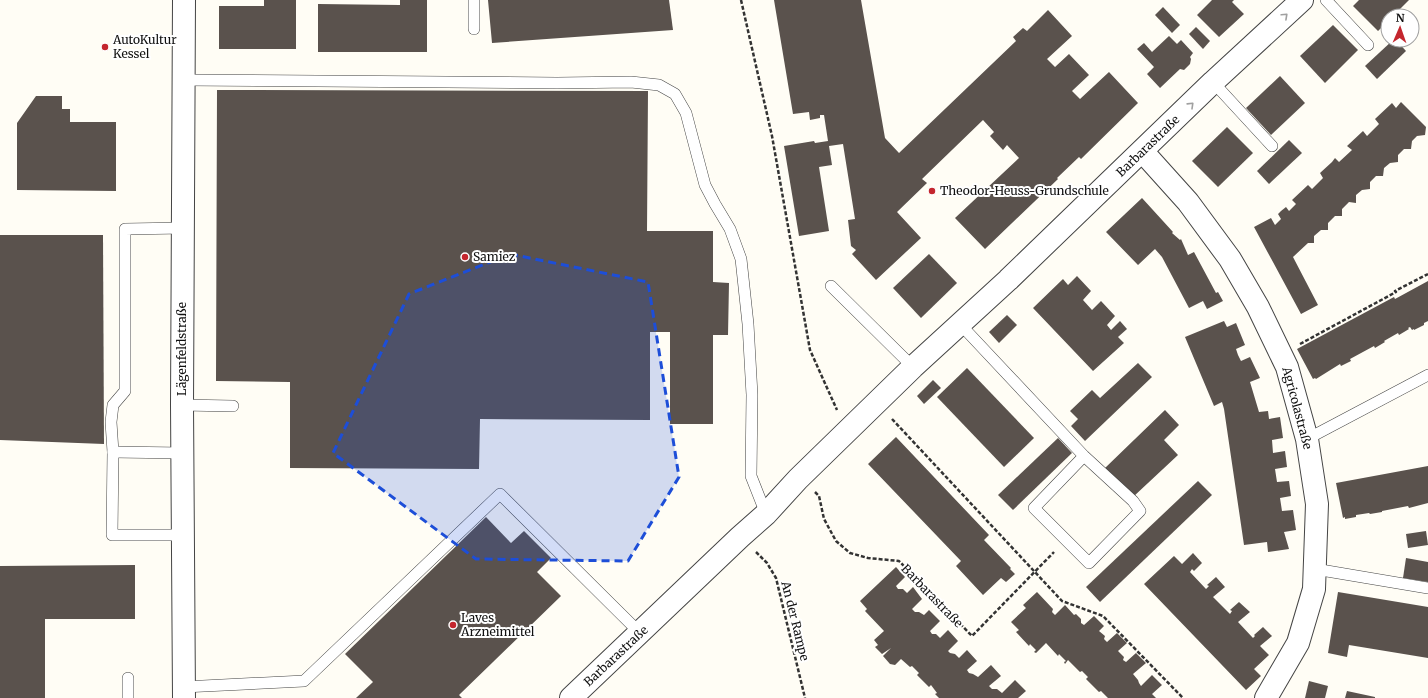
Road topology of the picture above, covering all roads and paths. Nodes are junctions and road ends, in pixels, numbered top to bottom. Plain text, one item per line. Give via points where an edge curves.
1 (184, 0) edge
2 (474, 0) edge
3 (741, 0) edge
4 (1302, 0) edge
5 (1326, 0) edge
6 (474, 29) dead end
7 (1368, 45) dead end
8 (184, 80) junction
9 (1214, 82) junction
10 (1272, 146) dead end
11 (1143, 152) junction
12 (183, 228) junction
13 (1428, 274) edge
14 (831, 286) dead end
15 (960, 324) junction
16 (1281, 354) junction
17 (913, 367) junction
18 (1428, 375) edge
19 (876, 403) junction
20 (182, 405) junction
21 (233, 406) dead end
22 (847, 432) junction
23 (1307, 439) junction
24 (113, 452) junction
25 (182, 453) junction
26 (1084, 456) junction
27 (798, 479) junction
28 (766, 514) junction
29 (183, 534) junction
30 (740, 537) junction
31 (1066, 540) junction
32 (1315, 569) junction
33 (1035, 572) junction
34 (1428, 588) edge
35 (640, 633) junction
36 (128, 678) dead end
37 (184, 692) edge
38 (128, 698) edge
39 (571, 698) edge
40 (805, 698) edge
41 (1183, 698) edge
42 (1266, 698) edge

1 - 8 street, Lägenfeldstraße
2 - 6 lane
3 - 22 path via 772,136 810,350
9 -> 4 street, Barbarastraße
5 - 7 lane
8 - 12 street, Lägenfeldstraße
8 - 28 lane via 631,82 659,85 675,94 686,113 705,185 730,229 741,259 752,395 751,476
9 - 10 lane
11 -> 9 street, Barbarastraße
11 - 15 street, Barbarastraße
11 - 16 street, Agricolastraße via 1188,202 1230,260 1258,307
12 - 20 street, Lägenfeldstraße
12 - 24 lane via 125,229 125,391 113,405
13 - 16 path
14 - 17 lane
15 - 17 street, Barbarastraße
15 - 26 lane
16 - 23 street, Agricolastraße
17 - 19 street, Barbarastraße
18 - 23 lane
19 - 22 street, Barbarastraße
19 - 33 path
20 - 21 lane
20 - 25 street, Lägenfeldstraße
22 - 27 street, Barbarastraße
23 - 32 street, Agricolastraße via 1317,504
24 - 25 lane
24 - 29 lane via 112,535
25 - 29 street, Lägenfeldstraße
26 - 31 lane via 1034,508
26 - 31 lane via 1140,510 1089,564
27 - 28 street, Barbarastraße
27 - 33 path, Barbarastraße via 819,496 824,519 836,541 850,553 868,558 899,561 972,636
28 - 30 street, Barbarastraße
29 - 37 street, Lägenfeldstraße
30 - 35 street, Barbarastraße
30 - 40 path, An der Rampe via 767,563 776,578
31 - 33 path, Barbarastraße
32 - 34 lane
32 - 42 street, Agricolastraße via 1314,589 1298,643
33 - 41 path via 1062,601 1103,616
35 - 37 lane via 500,494 304,681
35 - 39 street, Barbarastraße
36 - 38 lane

